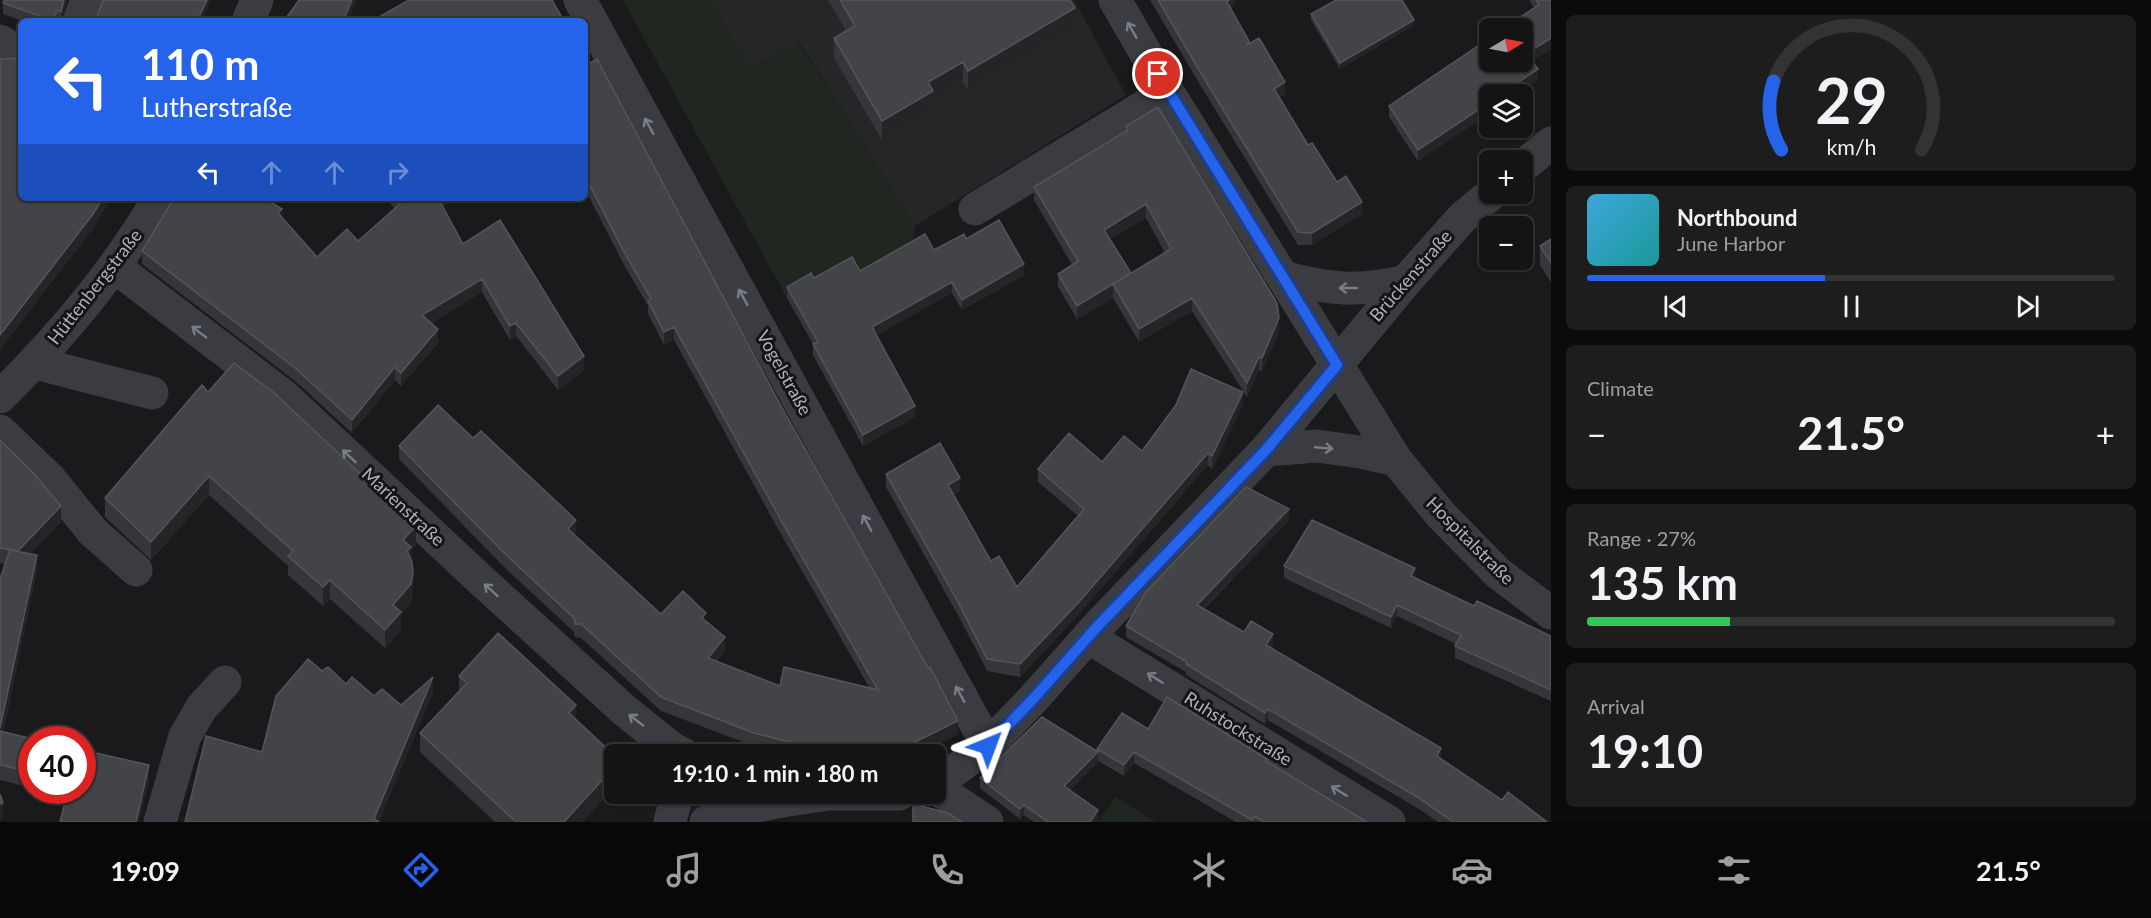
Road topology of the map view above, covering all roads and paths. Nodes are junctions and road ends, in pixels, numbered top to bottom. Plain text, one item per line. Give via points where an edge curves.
1 (87, 0) edge
2 (257, 0) edge
3 (580, 0) edge
4 (1114, 0) edge
5 (80, 18) edge
6 (249, 18) edge
7 (0, 41) edge
8 (18, 53) edge
9 (0, 55) edge
10 (18, 55) edge
11 (1168, 92) junction
12 (1551, 143) edge
13 (1533, 158) edge
14 (157, 201) edge
15 (1479, 204) edge
16 (975, 209) dead end
17 (115, 267) junction
18 (1283, 277) junction
19 (1406, 281) junction
20 (1337, 365) junction
21 (47, 366) dead end
22 (152, 393) dead end
23 (0, 397) edge
24 (0, 431) edge
25 (1266, 450) junction
26 (1396, 460) junction
27 (136, 570) dead end
28 (1551, 613) edge
29 (1088, 637) junction
30 (225, 682) dead end
31 (665, 744) edge
32 (988, 746) junction
33 (946, 777) edge
34 (946, 795) edge
35 (676, 804) edge
36 (762, 804) edge
37 (160, 822) edge
38 (670, 822) edge
39 (706, 822) edge
40 (987, 822) edge
41 (1389, 822) edge

1 - 5 street
2 - 6 street
32 -> 3 street, Vogelstraße
11 -> 4 street, Hospitalstraße
7 - 8 street
9 - 10 street
11 - 16 street
11 - 18 street, Hospitalstraße
12 - 13 street
14 - 17 street, Hüttenbergstraße
15 - 19 street, Brückenstraße
17 - 23 street, Hüttenbergstraße via 72,322
31 -> 17 street, Marienstraße via 597,686 284,396
19 -> 18 street via 1376,288 1342,289
18 - 20 street, Hospitalstraße
19 - 20 street, Brückenstraße
20 - 25 street
20 - 26 street, Hospitalstraße
21 - 22 street
24 - 27 street via 50,479 93,532
25 -> 26 street via 1317,446
25 - 29 street
26 - 28 street, Hospitalstraße via 1441,515 1498,573
29 - 32 street
41 -> 29 street, Ruhstockstraße
30 - 37 street via 202,707 185,736
32 - 33 street
34 - 40 street
35 - 38 street
36 - 39 street

